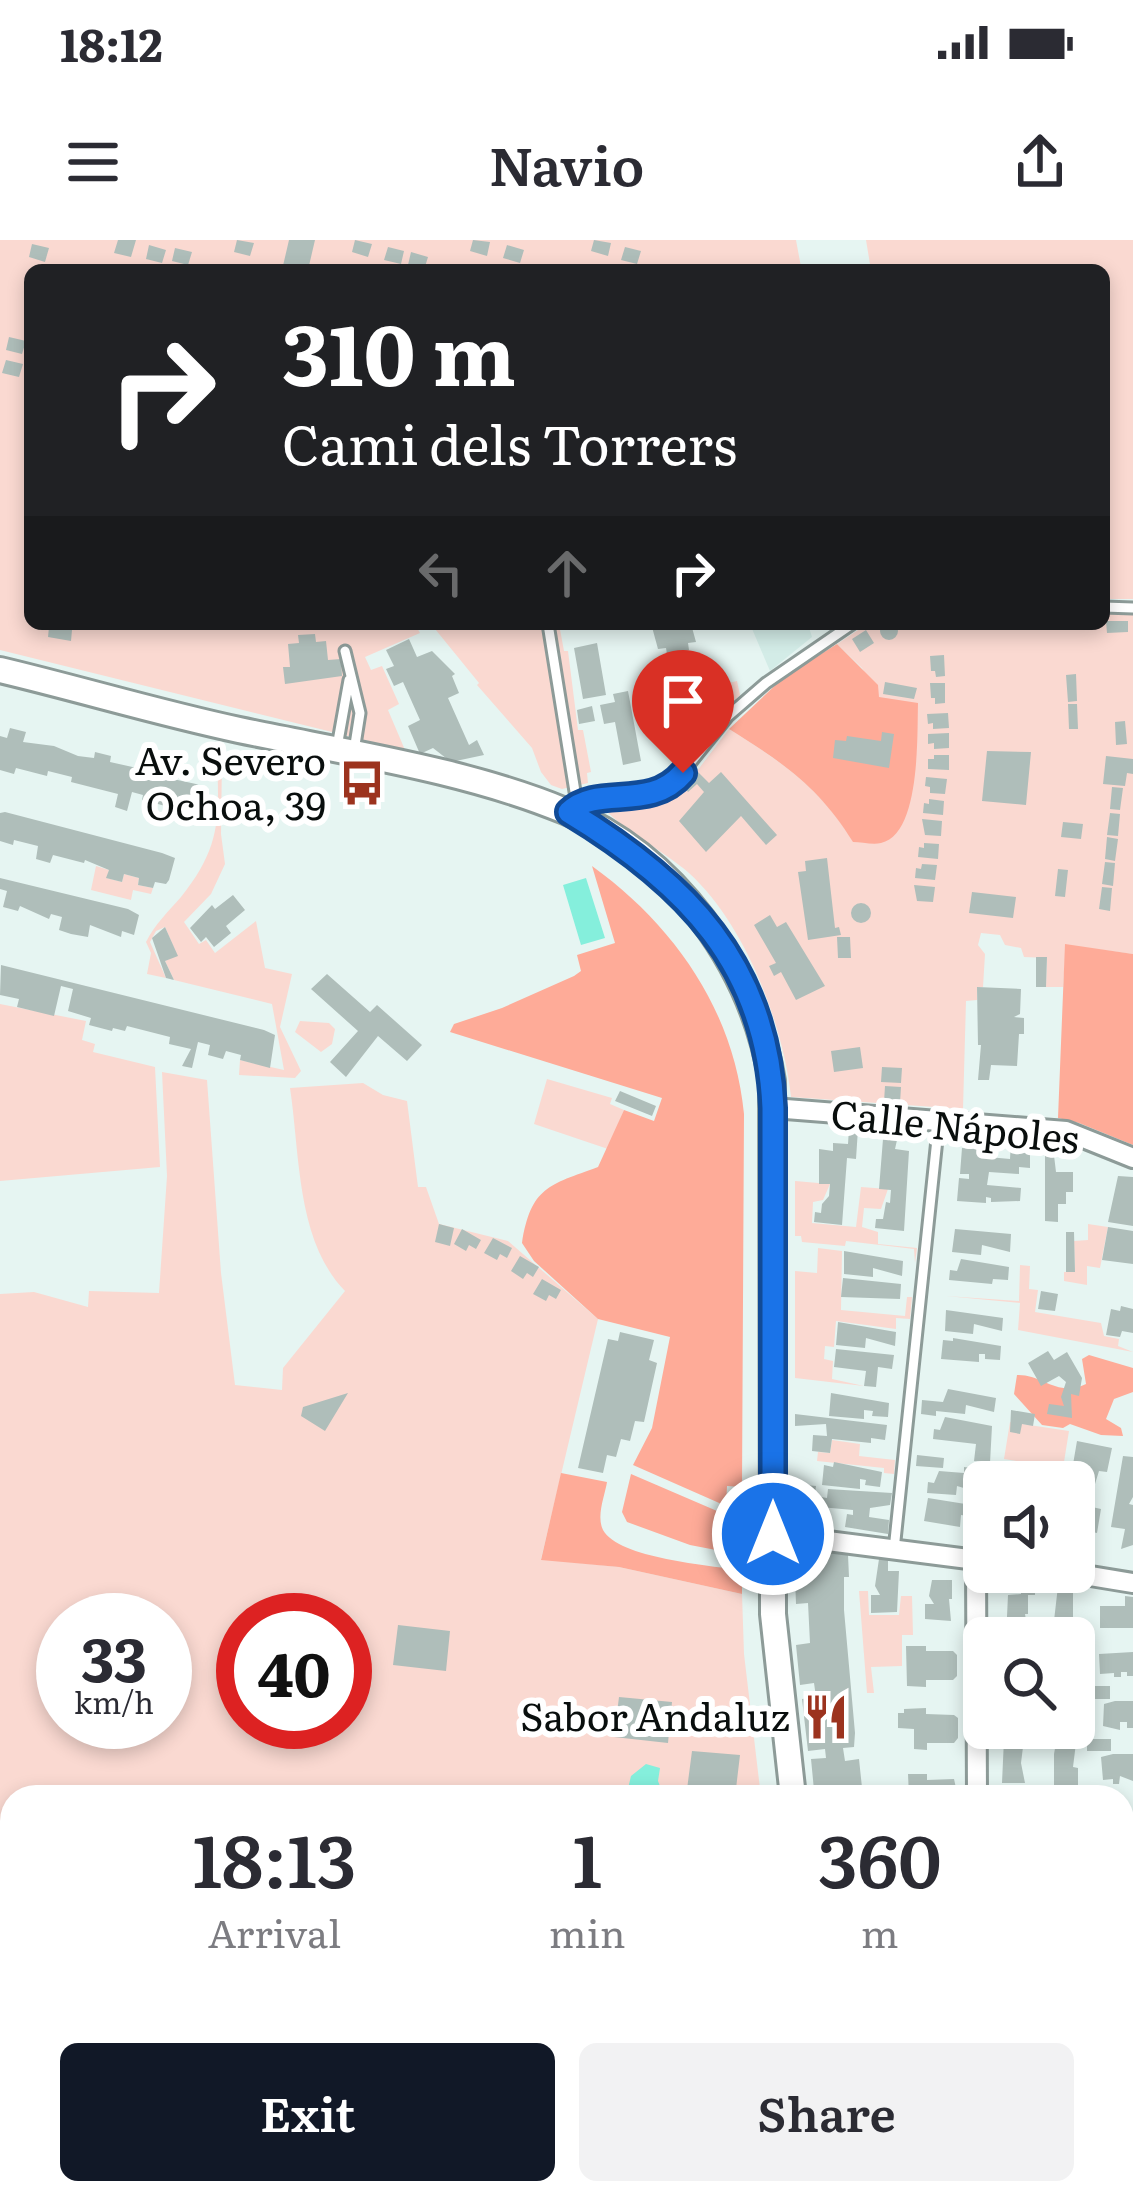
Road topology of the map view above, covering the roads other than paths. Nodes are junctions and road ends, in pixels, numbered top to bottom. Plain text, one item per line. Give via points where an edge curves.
1 (549, 630) edge
2 (843, 630) edge
3 (345, 651) dead end
4 (0, 670) edge
5 (350, 675) junction
6 (345, 750) junction
7 (574, 807) junction
8 (773, 1108) junction
9 (939, 1120) junction
10 (1133, 1158) edge
11 (773, 1534) junction
12 (895, 1550) junction
13 (963, 1558) edge
14 (1095, 1577) edge
15 (1133, 1583) edge
16 (980, 1593) edge
17 (791, 1785) edge
18 (977, 1785) edge

1 - 7 lane
2 - 7 lane via 728,716 671,787
3 - 5 lane
4 - 6 street
5 - 6 lane
5 - 6 lane via 360,713
6 - 7 street
7 - 8 street via 659,872 714,934 757,1017
8 - 9 street, Calle Nápoles
8 - 11 street
9 - 10 street, Calle Nápoles via 1075,1132
9 - 12 lane
11 - 12 street
11 - 17 street via 776,1665
12 - 13 street
14 - 15 street
16 - 18 street

